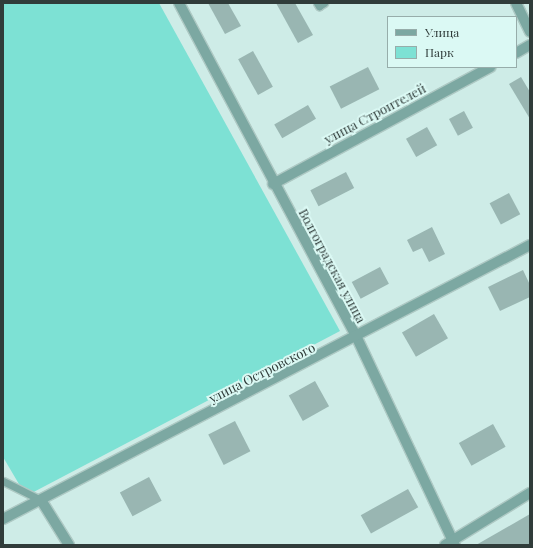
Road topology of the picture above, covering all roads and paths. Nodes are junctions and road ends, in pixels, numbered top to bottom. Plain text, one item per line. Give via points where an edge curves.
1 (179, 3) edge
2 (317, 3) edge
3 (324, 3) edge
4 (516, 3) edge
5 (530, 32) edge
6 (530, 45) edge
7 (517, 52) edge
8 (488, 68) edge
9 (273, 184) junction
10 (530, 246) edge
11 (357, 338) junction
12 (3, 481) edge
13 (530, 493) edge
14 (41, 500) junction
15 (3, 519) edge
16 (450, 544) edge
17 (68, 545) edge

1 - 9 street, Волгоградская улица
2 - 3 lane via 319,6
4 - 5 street
6 - 7 street
8 - 9 street, улица Строителей
9 - 11 street, Волгоградская улица
10 - 11 street, улица Островского
11 - 14 street, улица Островского
11 - 16 street, Волгоградская улица
12 - 14 lane
13 - 16 street
14 - 15 street, улица Островского
14 - 17 street

